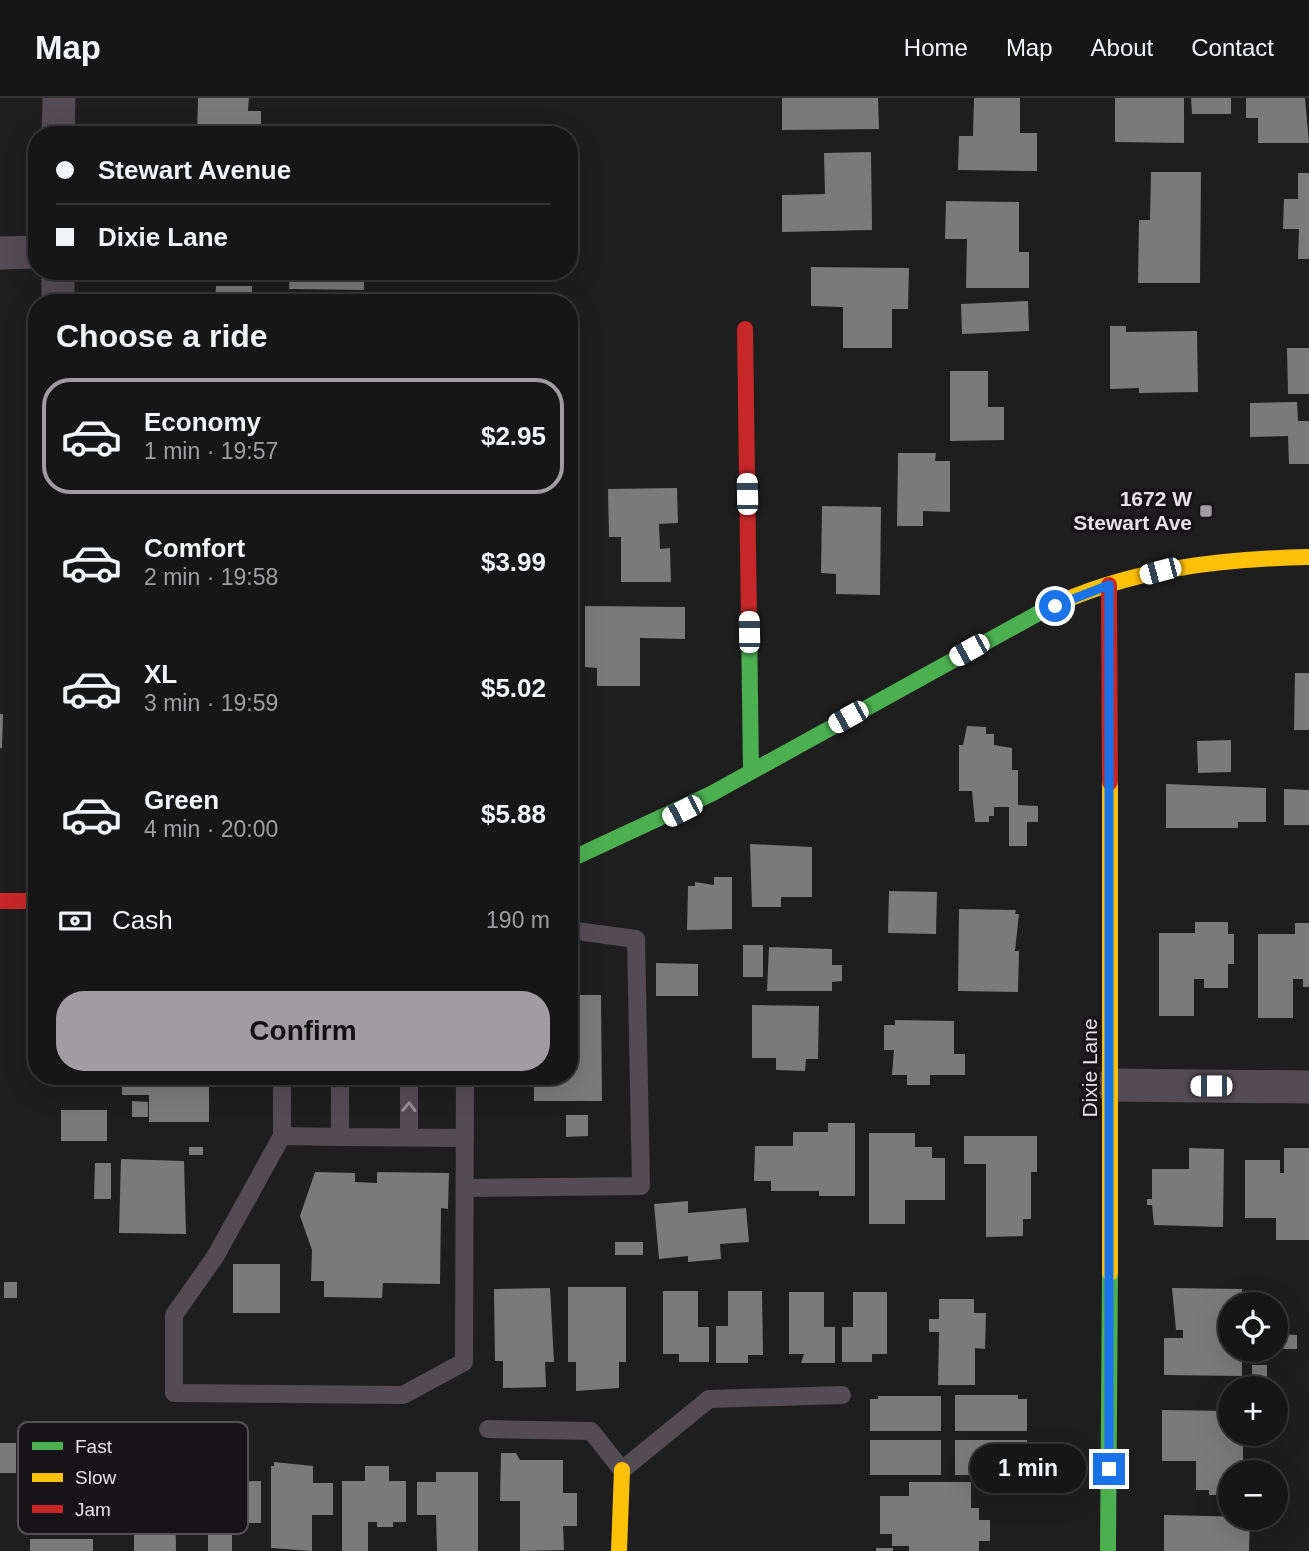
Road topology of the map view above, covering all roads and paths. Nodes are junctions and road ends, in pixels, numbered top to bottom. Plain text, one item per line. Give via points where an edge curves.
1 (59, 98) edge
2 (58, 126) edge
3 (28, 252) edge
4 (0, 253) edge
5 (745, 329) dead end
6 (1309, 557) edge
7 (1109, 585) junction
8 (751, 770) junction
9 (578, 856) edge
10 (0, 901) edge
11 (28, 901) edge
12 (578, 931) edge
13 (282, 1085) edge
14 (340, 1085) edge
15 (409, 1085) edge
16 (466, 1085) edge
17 (1111, 1086) junction
18 (1309, 1087) edge
19 (282, 1136) junction
20 (340, 1137) junction
21 (409, 1138) junction
22 (465, 1138) junction
23 (465, 1188) junction
24 (842, 1395) dead end
25 (488, 1430) dead end
26 (622, 1470) junction
27 (620, 1551) edge
28 (1108, 1551) edge

1 - 2 street
3 - 4 street
5 - 8 street
6 - 7 street via 1213,563
7 - 8 street via 1018,623
7 - 17 street, Dixie Lane
8 - 9 street via 638,833
10 - 11 street
12 - 23 lane via 636,939 641,1186
13 - 19 lane
14 - 20 lane
21 -> 15 lane
16 - 22 lane
17 - 18 street
17 - 28 street, Dixie Lane
19 - 20 lane
19 - 23 lane via 215,1257 174,1315 174,1393 403,1395 464,1363
20 - 21 lane
21 - 22 lane
22 - 23 lane
24 - 26 lane via 709,1399
25 - 26 lane via 591,1431
26 - 27 street

